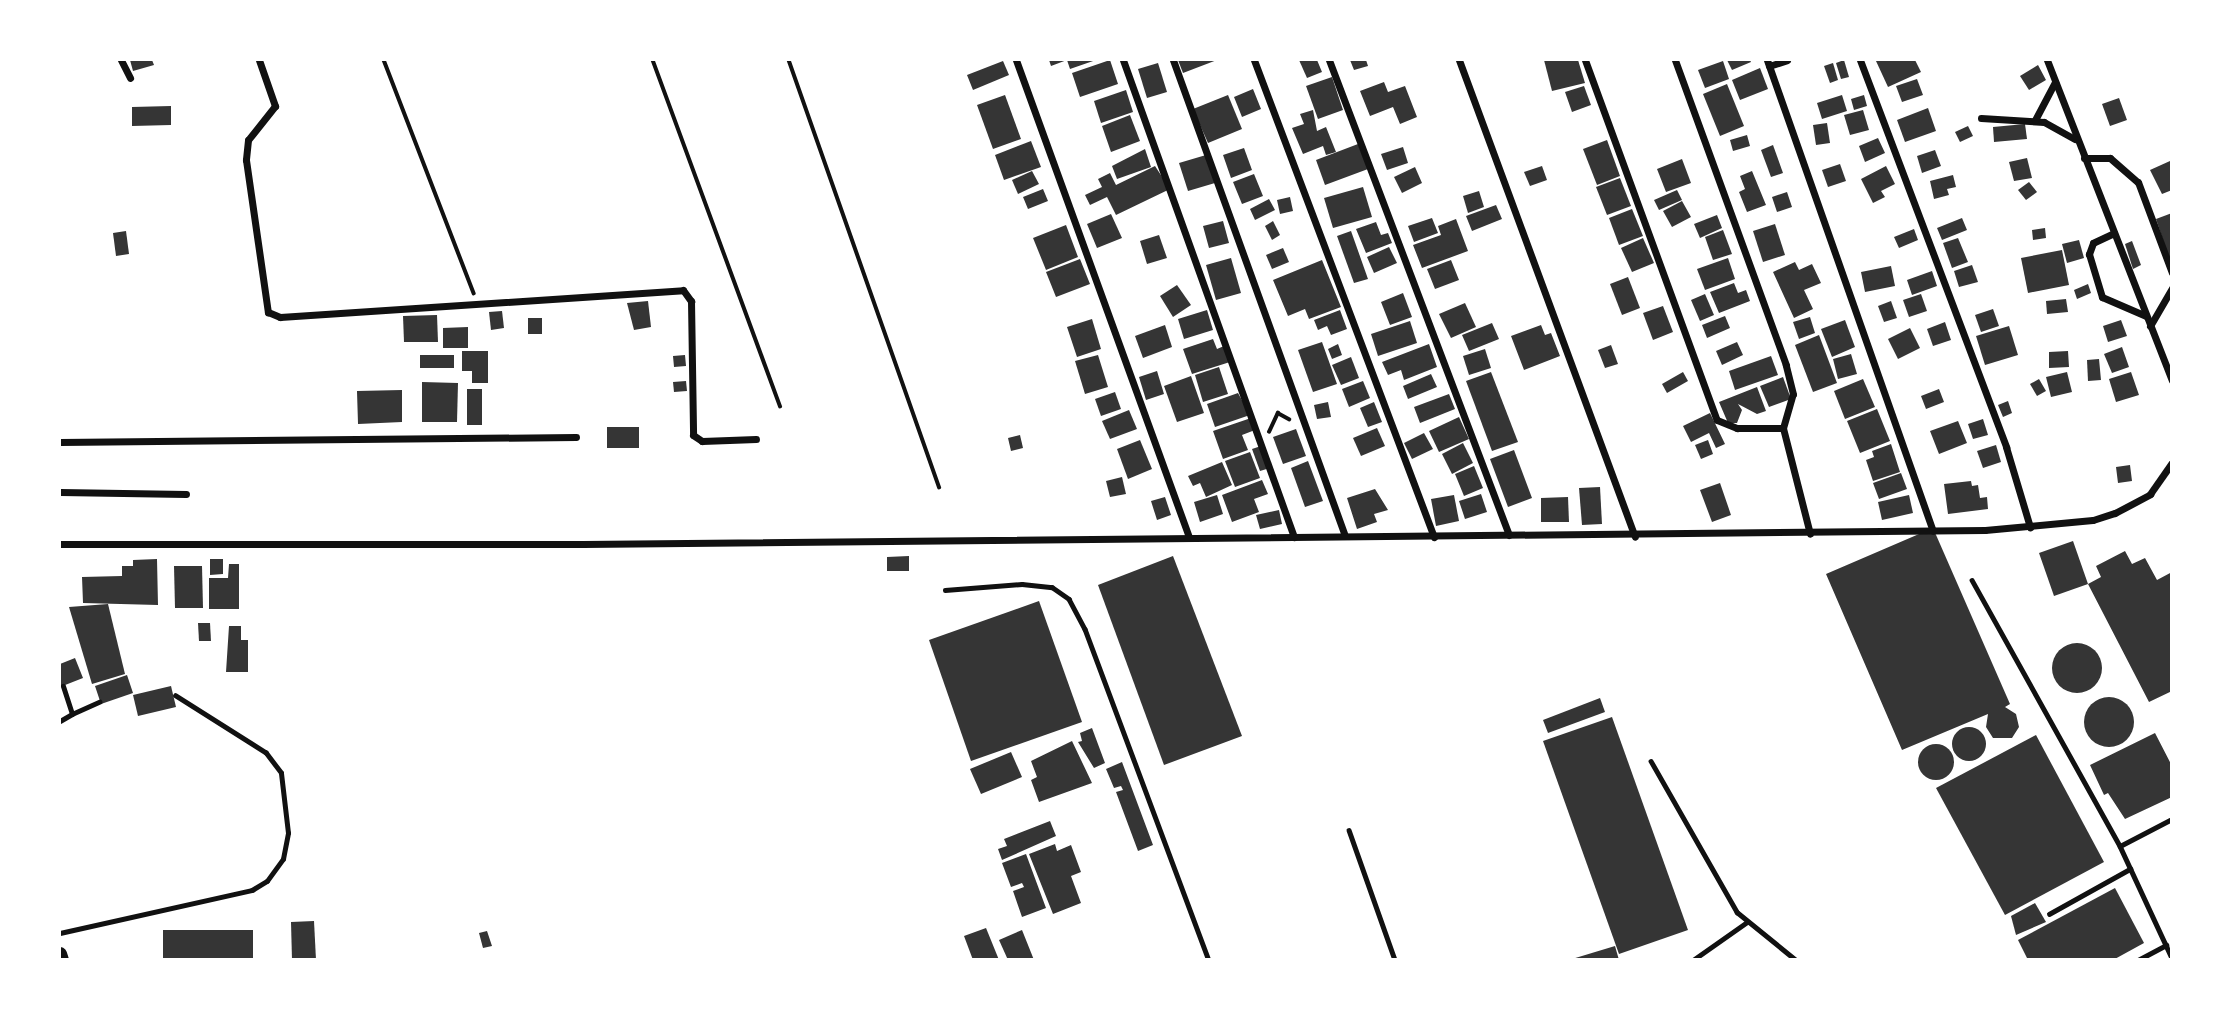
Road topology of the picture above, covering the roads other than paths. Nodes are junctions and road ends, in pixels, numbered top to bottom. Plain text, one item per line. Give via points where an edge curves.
1 (121, 60) edge
2 (259, 60) edge
3 (1016, 60) edge
4 (1123, 60) edge
5 (1173, 60) edge
6 (1254, 60) edge
7 (1329, 60) edge
8 (1459, 60) edge
9 (1585, 60) edge
10 (1675, 60) edge
11 (1787, 60) edge
12 (1860, 60) edge
13 (2047, 60) edge
14 (1768, 63) edge
15 (131, 78) dead end
16 (2055, 82) junction
17 (1982, 118) dead end
18 (2035, 120) junction
19 (2076, 140) junction
20 (2084, 158) junction
21 (2114, 233) junction
22 (2172, 273) edge
23 (2172, 288) edge
24 (2147, 316) junction
25 (2150, 326) junction
26 (2172, 380) edge
27 (1783, 428) junction
28 (576, 438) dead end
29 (755, 439) dead end
30 (60, 442) edge
31 (2171, 468) edge
32 (60, 492) edge
33 (186, 494) dead end
34 (2030, 527) junction
35 (1933, 531) junction
36 (1810, 534) junction
37 (1509, 535) junction
38 (1345, 536) junction
39 (1189, 537) junction
40 (1294, 537) junction
41 (1433, 537) junction
42 (1635, 537) junction
43 (60, 544) edge
44 (1972, 580) dead end
45 (945, 590) dead end
46 (62, 686) dead end
47 (176, 696) dead end
48 (99, 702) dead end
49 (72, 714) junction
50 (60, 721) edge
51 (1651, 761) dead end
52 (2172, 819) edge
53 (1349, 830) dead end
54 (2120, 846) junction
55 (2130, 869) junction
56 (2049, 914) dead end
57 (1747, 922) junction
58 (60, 933) edge
59 (2166, 945) junction
60 (60, 954) edge
61 (2172, 958) edge
62 (62, 960) edge
63 (1209, 960) edge
64 (1395, 960) edge
65 (1693, 960) edge
66 (1796, 960) edge
67 (2138, 960) edge

1 - 15 street
2 - 29 street via 275,106 248,140 246,160 268,312 280,317 687,292 693,435 702,441
3 - 39 street
4 - 40 street
5 - 38 street
6 - 41 street
7 - 37 street
8 - 42 street
9 - 27 street via 1717,420 1737,428
10 - 27 street via 1786,365 1793,394
11 - 14 street
12 - 34 street via 2006,447
13 - 16 street
14 - 35 street
16 - 18 street
16 - 19 street
17 - 18 street
18 - 19 street
19 - 20 street
20 - 21 street
20 - 22 street via 2110,158 2138,182
21 - 24 street
21 - 24 street via 2093,243 2090,254 2102,297
23 - 25 street
24 - 25 street
25 - 26 street
27 - 36 street
28 - 30 street
31 - 34 street via 2150,494 2115,513
32 - 33 street
34 - 35 street
35 - 36 street
36 - 42 street
37 - 41 street
37 - 42 street
38 - 40 street
38 - 41 street
39 - 40 street
39 - 43 street
44 - 54 lane
45 - 63 lane via 1022,584 1052,587 1069,599 1085,629
46 - 49 lane
47 - 58 lane via 266,753 281,774 288,833 283,859 267,881 252,890
48 - 49 lane
49 - 50 lane
51 - 57 lane
52 - 54 lane
53 - 64 lane
54 - 55 lane
55 - 56 lane
55 - 59 lane
57 - 65 lane
57 - 66 lane via 1776,940
59 - 61 lane
59 - 67 lane
60 - 62 main road

